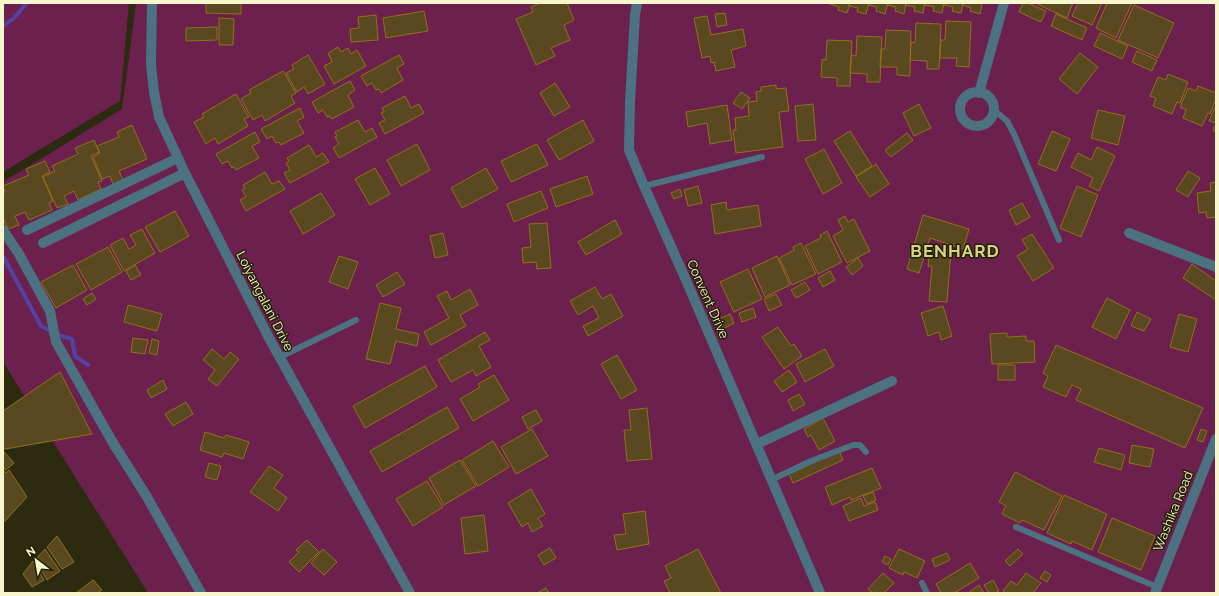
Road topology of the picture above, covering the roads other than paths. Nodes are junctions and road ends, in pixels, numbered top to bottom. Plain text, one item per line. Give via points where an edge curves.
1 (152, 3) edge
2 (637, 3) edge
3 (1004, 3) edge
4 (978, 93) junction
5 (994, 110) junction
6 (762, 157) dead end
7 (178, 158) junction
8 (185, 173) junction
9 (644, 186) junction
10 (3, 230) edge
11 (27, 230) dead end
12 (1129, 233) dead end
13 (1059, 240) dead end
14 (43, 243) dead end
15 (1216, 267) edge
16 (356, 320) dead end
17 (280, 357) junction
18 (892, 381) dead end
19 (1216, 439) edge
20 (757, 444) junction
21 (866, 452) dead end
22 (771, 480) junction
23 (1016, 527) dead end
24 (922, 583) dead end
25 (1156, 590) edge
26 (201, 593) edge
27 (410, 593) edge
28 (820, 593) edge
29 (927, 593) edge

1 - 7 street, Loiyangalani Drive via 151,65 154,92 159,117
2 - 9 street, Convent Drive via 630,94 629,150
3 - 4 street
4 - 5 street via 992,102
4 - 5 street via 963,99 960,113 963,119 969,125 985,124
5 - 13 lane via 1007,121 1014,134
6 - 9 lane
7 - 8 street, Loiyangalani Drive
7 - 11 street
8 - 14 street
8 - 17 street, Loiyangalani Drive
9 - 20 street, Convent Drive
10 - 26 street via 50,311 56,342 63,356
12 - 15 street
16 - 17 lane
17 - 27 street, Loiyangalani Drive
18 - 20 street
19 - 25 street, Washika Road
20 - 22 street, Convent Drive
21 - 22 lane via 860,445 853,445
22 - 28 street, Convent Drive
23 - 25 lane
24 - 29 lane

